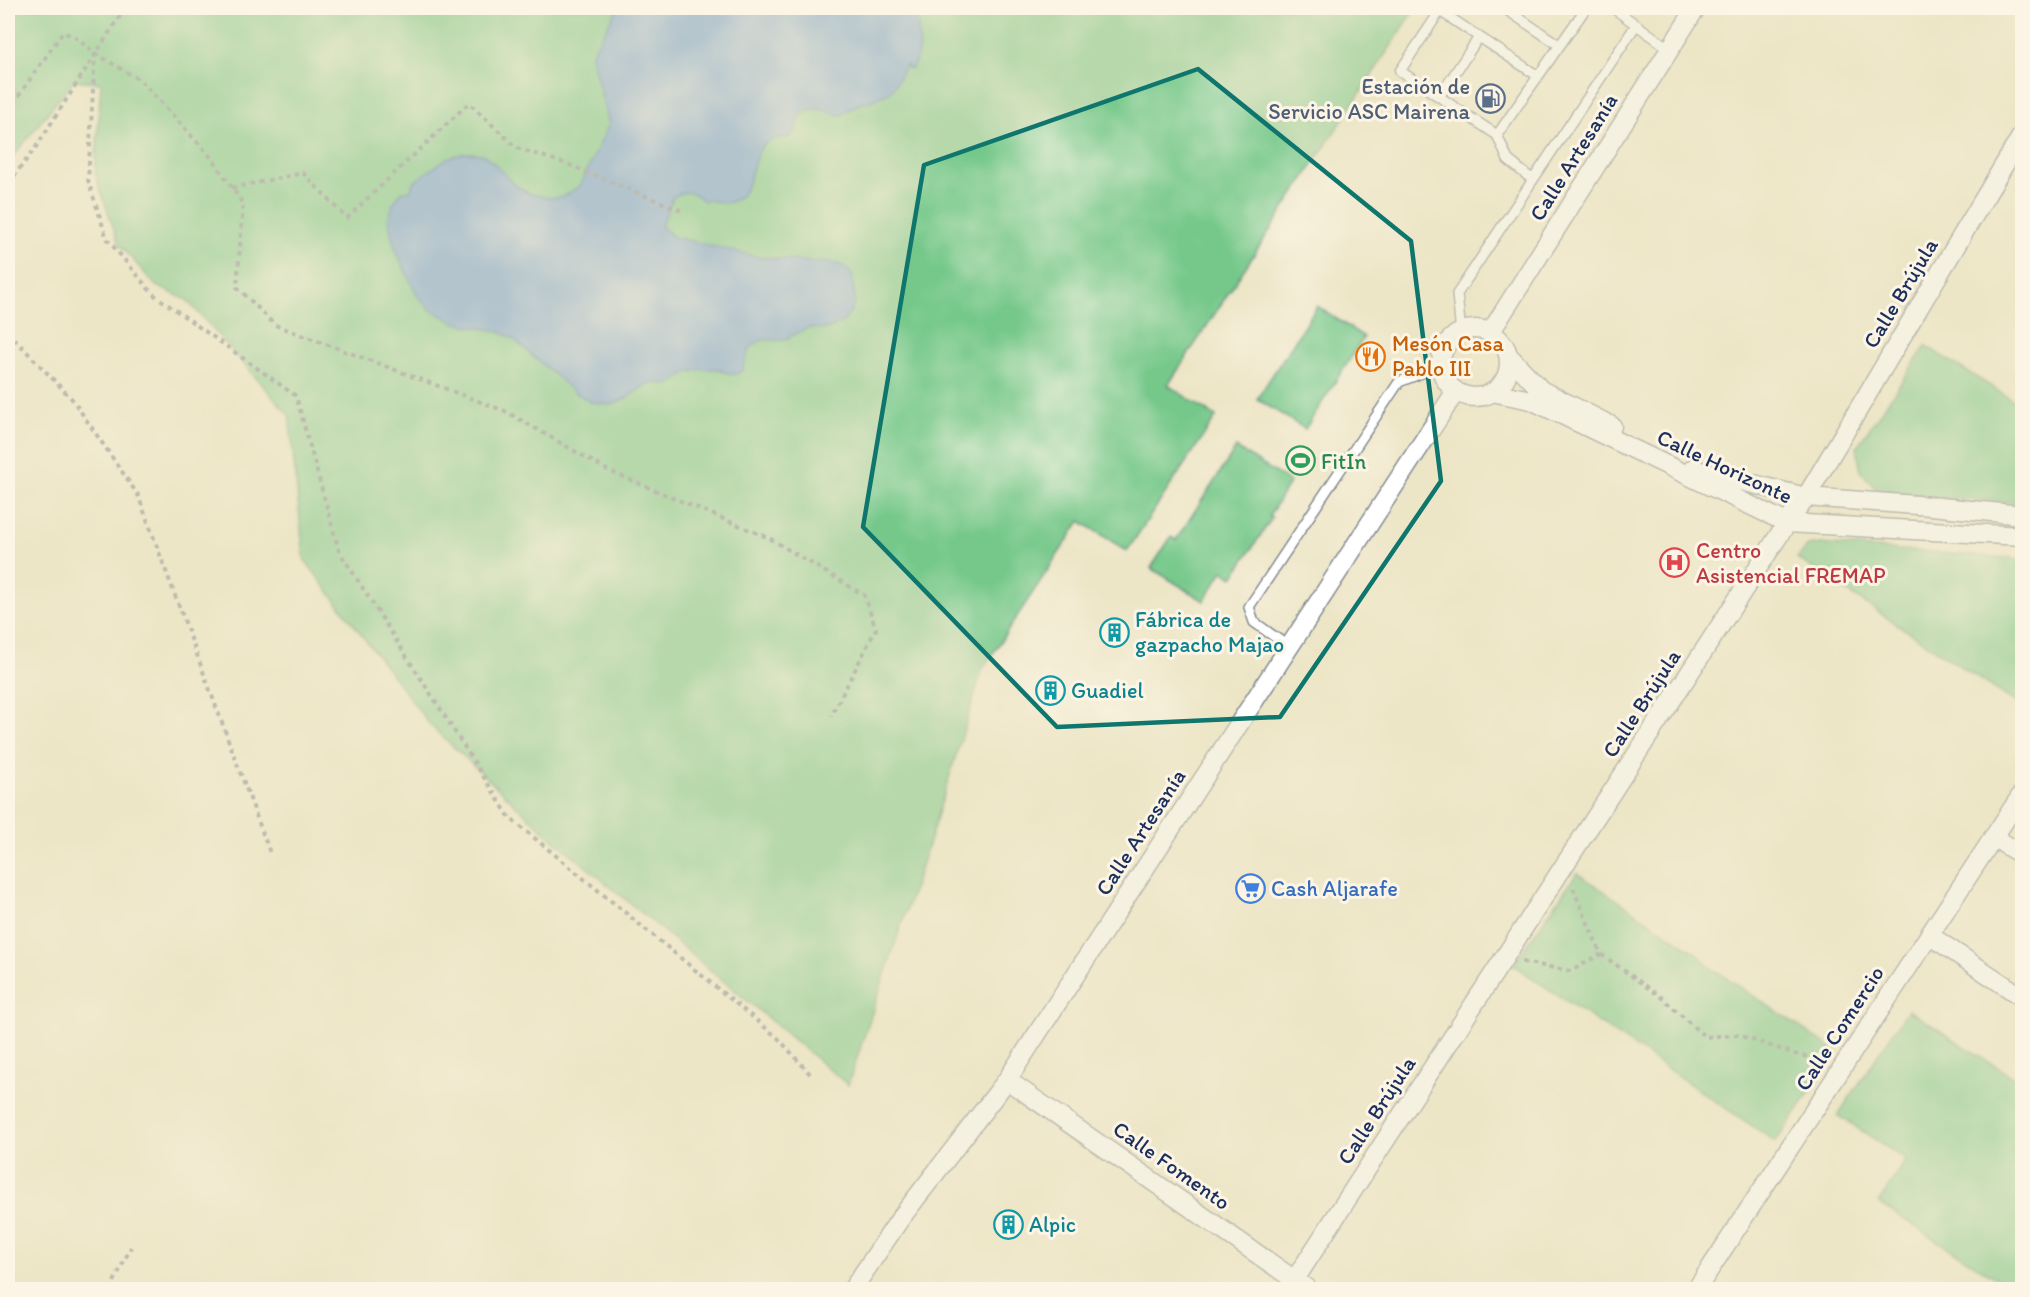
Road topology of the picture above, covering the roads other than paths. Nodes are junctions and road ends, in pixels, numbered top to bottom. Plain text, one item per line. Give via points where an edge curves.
1 (1504, 8) edge
2 (1586, 8) edge
3 (1613, 8) edge
4 (1696, 8) edge
5 (1441, 9) edge
6 (1517, 11) edge
7 (1636, 25) junction
8 (1479, 37) junction
9 (1559, 45) junction
10 (1670, 49) junction
11 (1538, 76) junction
12 (1439, 97) junction
13 (1497, 135) junction
14 (2022, 135) edge
15 (1533, 180) junction
16 (1461, 333) junction
17 (1490, 333) junction
18 (1508, 355) junction
19 (1442, 365) junction
20 (1456, 391) junction
21 (1492, 392) junction
22 (1806, 497) junction
23 (2022, 516) edge
24 (1787, 523) junction
25 (2022, 536) edge
26 (1289, 647) junction
27 (2022, 794) edge
28 (1993, 837) junction
29 (2022, 855) edge
30 (1929, 935) junction
31 (2022, 997) edge
32 (1008, 1080) junction
33 (1297, 1286) edge
34 (852, 1290) edge
35 (1696, 1290) edge

1 - 6 lane
2 - 9 lane
3 - 7 lane
4 - 10 street, Calle Artesanía
5 - 8 lane
5 - 12 lane via 1400,71
6 - 9 lane
7 - 10 lane
7 - 15 lane
8 - 11 lane
8 - 12 lane
9 - 11 lane
10 - 17 street, Calle Artesanía
11 - 13 lane
12 - 13 lane
13 - 15 lane via 1508,159
14 - 22 street, Calle Brújula
15 - 16 lane via 1457,294
16 - 17 street
16 - 19 street via 1443,351
17 - 18 street via 1498,338
18 - 21 street via 1506,376
18 - 22 street, Calle Horizonte via 1541,390 1700,471
19 - 20 street via 1448,383
19 - 26 lane via 1399,382 1249,607 1254,622
20 - 21 street via 1474,397
20 - 26 street, Calle Artesanía
21 - 24 street, Calle Horizonte via 1531,400
22 - 23 street, Calle Horizonte
22 - 24 street, Calle Brújula
24 - 25 street, Calle Horizonte
24 - 33 street, Calle Brújula
26 - 32 street, Calle Artesanía
27 - 28 street, Calle Comercio
28 - 29 street
28 - 30 street, Calle Comercio
30 - 31 street
30 - 35 street, Calle Comercio
32 - 33 street, Calle Fomento
32 - 34 street, Calle Artesanía via 900,1219

